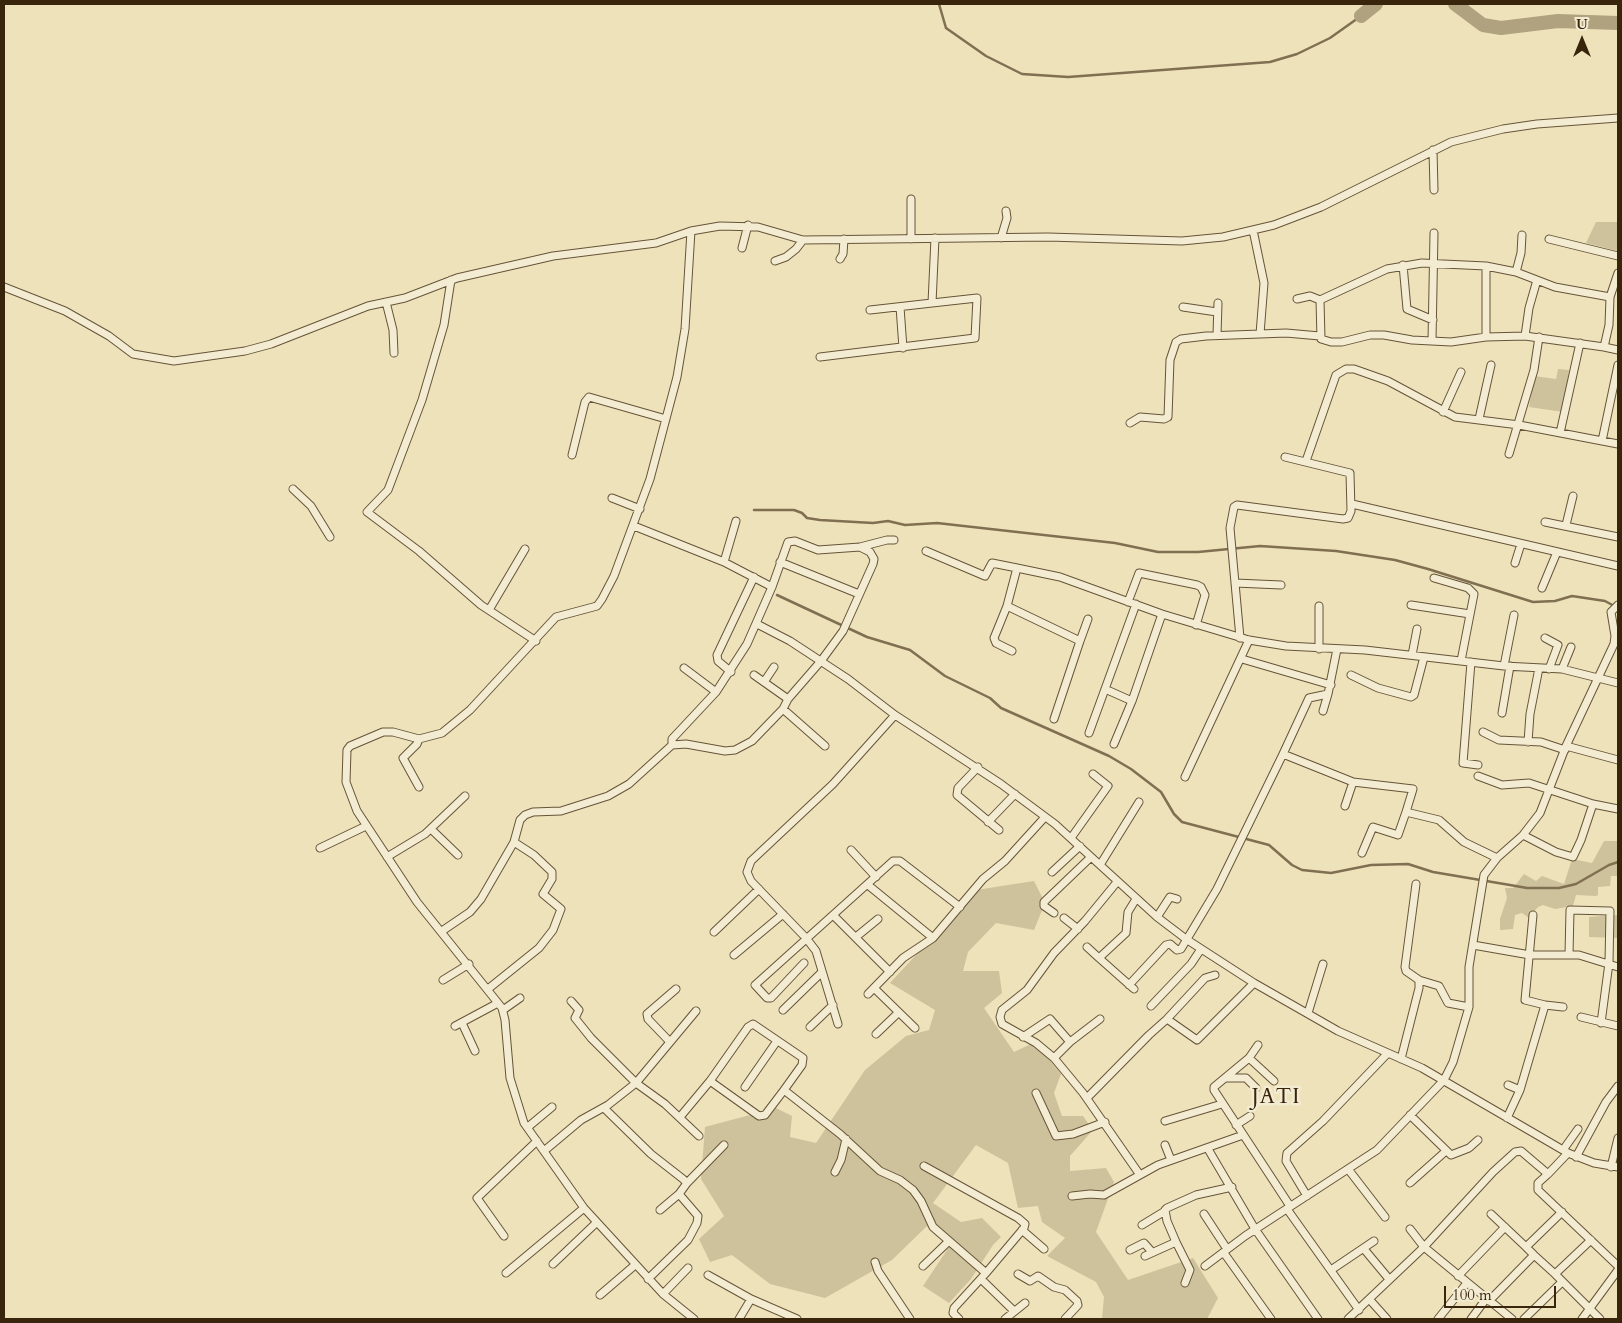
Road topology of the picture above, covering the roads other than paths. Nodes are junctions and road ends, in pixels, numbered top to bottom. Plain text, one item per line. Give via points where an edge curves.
1 (1618, 118) edge
2 (1433, 150) junction
3 (1434, 190) dead end
4 (911, 199) dead end
5 (1006, 212) dead end
6 (748, 225) junction
7 (1253, 230) junction
8 (691, 231) junction
9 (1434, 233) dead end
10 (1522, 235) dead end
11 (935, 238) junction
12 (1001, 238) junction
13 (844, 239) junction
14 (912, 239) junction
15 (1549, 239) dead end
16 (803, 240) junction
17 (742, 248) dead end
18 (1618, 256) edge
19 (840, 259) dead end
20 (774, 260) dead end
21 (1433, 263) junction
22 (1404, 265) junction
23 (1486, 266) junction
24 (1516, 272) junction
25 (1618, 273) edge
26 (450, 280) junction
27 (1537, 280) junction
28 (4, 287) edge
29 (1610, 297) junction
30 (1297, 298) dead end
31 (1320, 300) junction
32 (386, 302) junction
33 (932, 302) junction
34 (1218, 303) dead end
35 (1183, 306) dead end
36 (900, 307) junction
37 (870, 310) dead end
38 (1217, 312) junction
39 (1433, 320) junction
40 (1260, 334) junction
41 (1217, 335) junction
42 (1320, 336) junction
43 (1525, 336) junction
44 (1486, 337) junction
45 (1539, 337) junction
46 (1432, 341) junction
47 (1580, 343) junction
48 (1604, 347) junction
49 (903, 348) junction
50 (1618, 350) edge
51 (394, 353) dead end
52 (820, 358) dead end
53 (1492, 365) dead end
54 (1618, 365) edge
55 (1461, 372) dead end
56 (1443, 412) junction
57 (666, 419) junction
58 (1479, 419) junction
59 (1130, 423) dead end
60 (1519, 425) junction
61 (1560, 433) junction
62 (1602, 441) junction
63 (1618, 444) edge
64 (1509, 454) dead end
65 (572, 455) dead end
66 (1285, 457) dead end
67 (1306, 461) junction
68 (293, 489) dead end
69 (1573, 496) dead end
70 (612, 498) dead end
71 (1352, 504) junction
72 (640, 509) junction
73 (736, 521) dead end
74 (1545, 522) dead end
75 (1566, 525) junction
76 (634, 526) junction
77 (330, 537) dead end
78 (1618, 537) edge
79 (894, 540) dead end
80 (1521, 544) junction
81 (860, 547) junction
82 (525, 549) dead end
83 (926, 551) dead end
84 (1558, 552) junction
85 (724, 562) junction
86 (780, 562) junction
87 (1515, 563) dead end
88 (1618, 566) edge
89 (1017, 568) junction
90 (754, 577) junction
91 (1434, 578) dead end
92 (1235, 583) junction
93 (1281, 585) dead end
94 (772, 587) junction
95 (1542, 588) dead end
96 (859, 594) junction
97 (1128, 602) junction
98 (1136, 604) junction
99 (1411, 605) dead end
100 (1007, 606) junction
101 (1320, 606) dead end
102 (1616, 607) edge
103 (489, 610) junction
104 (1162, 614) junction
105 (1470, 614) junction
106 (1514, 615) dead end
107 (1088, 619) dead end
108 (757, 624) junction
109 (1196, 625) junction
110 (1417, 629) dead end
111 (1240, 638) junction
112 (1545, 638) dead end
113 (1249, 640) junction
114 (536, 641) junction
115 (1080, 641) junction
116 (1571, 647) dead end
117 (1320, 649) junction
118 (1337, 649) junction
119 (1012, 651) dead end
120 (1412, 655) junction
121 (1424, 657) junction
122 (1242, 659) junction
123 (821, 661) junction
124 (1460, 661) junction
125 (1471, 662) junction
126 (1507, 666) junction
127 (774, 667) dead end
128 (684, 668) dead end
129 (1539, 668) junction
130 (1549, 669) junction
131 (1562, 669) junction
132 (731, 672) junction
133 (754, 675) dead end
134 (1350, 675) dead end
135 (1598, 677) junction
136 (764, 682) junction
137 (1618, 683) edge
138 (1330, 685) junction
139 (1105, 690) junction
140 (716, 692) junction
141 (1328, 694) junction
142 (788, 699) junction
143 (1132, 701) junction
144 (784, 709) junction
145 (1323, 712) dead end
146 (1502, 713) dead end
147 (895, 715) junction
148 (1054, 718) dead end
149 (1483, 732) dead end
150 (1089, 733) dead end
151 (419, 739) junction
152 (1528, 742) junction
153 (1114, 744) dead end
154 (672, 745) junction
155 (825, 746) dead end
156 (1566, 748) junction
157 (1284, 754) junction
158 (1618, 760) edge
159 (1478, 765) dead end
160 (978, 767) junction
161 (1093, 774) dead end
162 (1478, 776) dead end
163 (1185, 777) dead end
164 (1353, 782) junction
165 (419, 787) dead end
166 (1550, 790) junction
167 (1015, 794) junction
168 (465, 796) dead end
169 (1139, 802) dead end
170 (1593, 804) junction
171 (1345, 806) dead end
172 (1618, 809) edge
173 (1406, 812) junction
174 (1045, 817) junction
175 (988, 822) junction
176 (366, 826) junction
177 (431, 829) junction
178 (999, 830) dead end
179 (1523, 836) junction
180 (1071, 838) junction
181 (514, 842) junction
182 (1080, 846) junction
183 (320, 848) dead end
184 (851, 850) dead end
185 (1362, 853) dead end
186 (458, 855) dead end
187 (387, 857) junction
188 (1091, 857) junction
189 (1498, 858) junction
190 (1100, 865) junction
191 (1052, 872) dead end
192 (876, 877) junction
193 (1117, 882) junction
194 (1416, 884) dead end
195 (868, 885) junction
196 (759, 889) junction
197 (1136, 899) junction
198 (1177, 899) dead end
199 (960, 907) junction
200 (1054, 913) dead end
201 (783, 914) junction
202 (833, 915) junction
203 (1534, 915) dead end
204 (1157, 916) junction
205 (1064, 918) dead end
206 (878, 919) dead end
207 (1078, 929) junction
208 (442, 931) junction
209 (714, 932) dead end
210 (856, 937) junction
211 (806, 938) junction
212 (933, 938) junction
213 (1186, 939) junction
214 (1473, 944) junction
215 (1087, 947) dead end
216 (1201, 949) junction
217 (734, 955) dead end
218 (1530, 955) junction
219 (1569, 955) junction
220 (1099, 958) junction
221 (804, 963) dead end
222 (1609, 963) junction
223 (468, 964) junction
224 (1324, 964) dead end
225 (1618, 967) edge
226 (822, 972) junction
227 (890, 972) junction
228 (1215, 975) dead end
229 (443, 980) dead end
230 (1418, 980) junction
231 (1254, 983) junction
232 (874, 988) junction
233 (488, 989) junction
234 (676, 989) dead end
235 (868, 994) dead end
236 (520, 998) dead end
237 (571, 1001) dead end
238 (498, 1003) junction
239 (833, 1005) junction
240 (1545, 1005) junction
241 (1152, 1006) dead end
242 (1469, 1007) junction
243 (1563, 1008) dead end
244 (503, 1010) junction
245 (783, 1010) dead end
246 (696, 1011) dead end
247 (898, 1013) junction
248 (1308, 1014) junction
249 (1581, 1017) dead end
250 (1100, 1019) dead end
251 (1167, 1019) junction
252 (1601, 1023) junction
253 (838, 1024) dead end
254 (1618, 1026) edge
255 (810, 1027) dead end
256 (915, 1028) dead end
257 (876, 1034) dead end
258 (1023, 1037) junction
259 (777, 1040) junction
260 (670, 1042) junction
261 (1070, 1042) junction
262 (1258, 1045) dead end
263 (475, 1051) dead end
264 (1388, 1054) junction
265 (1054, 1058) junction
266 (1249, 1058) junction
267 (1401, 1059) junction
268 (1226, 1078) junction
269 (1444, 1080) junction
270 (710, 1081) junction
271 (1274, 1081) dead end
272 (636, 1082) junction
273 (1508, 1085) dead end
274 (1618, 1086) edge
275 (745, 1087) dead end
276 (1256, 1088) dead end
277 (784, 1090) junction
278 (1520, 1090) junction
279 (1036, 1093) dead end
280 (1087, 1098) junction
281 (1222, 1104) junction
282 (552, 1107) dead end
283 (604, 1108) junction
284 (1410, 1115) junction
285 (1250, 1116) dead end
286 (680, 1117) junction
287 (1507, 1118) junction
288 (1164, 1121) dead end
289 (1105, 1122) junction
290 (1236, 1125) junction
291 (528, 1127) junction
292 (1578, 1129) dead end
293 (1243, 1135) junction
294 (699, 1136) dead end
295 (1618, 1138) edge
296 (846, 1139) junction
297 (1478, 1140) dead end
298 (537, 1141) junction
299 (724, 1145) dead end
300 (1165, 1145) dead end
301 (1208, 1149) junction
302 (544, 1151) junction
303 (1446, 1151) junction
304 (1565, 1152) junction
305 (1576, 1157) junction
306 (1171, 1160) junction
307 (924, 1166) dead end
308 (1614, 1167) edge
309 (1348, 1169) junction
310 (835, 1172) dead end
311 (1548, 1174) junction
312 (1140, 1175) junction
313 (687, 1183) junction
314 (1410, 1183) dead end
315 (1232, 1187) junction
316 (679, 1194) junction
317 (1072, 1196) dead end
318 (1307, 1196) junction
319 (1288, 1207) junction
320 (584, 1208) junction
321 (660, 1210) dead end
322 (1165, 1211) junction
323 (1562, 1212) junction
324 (1204, 1214) dead end
325 (1491, 1214) dead end
326 (1385, 1216) dead end
327 (596, 1223) junction
328 (1142, 1224) dead end
329 (1505, 1227) junction
330 (1256, 1229) junction
331 (1410, 1229) dead end
332 (1022, 1230) junction
333 (504, 1236) dead end
334 (1591, 1240) junction
335 (949, 1241) junction
336 (1374, 1241) dead end
337 (1176, 1242) junction
338 (1424, 1247) junction
339 (1526, 1247) junction
340 (1044, 1248) dead end
341 (1364, 1249) junction
342 (1130, 1250) dead end
343 (1225, 1251) junction
344 (1534, 1255) junction
345 (875, 1262) dead end
346 (553, 1264) dead end
347 (635, 1265) junction
348 (922, 1266) dead end
349 (1205, 1266) dead end
350 (1618, 1266) edge
351 (688, 1268) dead end
352 (1331, 1270) junction
353 (1618, 1270) edge
354 (506, 1273) dead end
355 (1018, 1274) dead end
356 (1555, 1274) junction
357 (708, 1275) dead end
358 (983, 1276) junction
359 (1458, 1276) junction
360 (648, 1279) junction
361 (1389, 1279) junction
362 (1562, 1282) junction
363 (1185, 1283) dead end
364 (1467, 1283) junction
365 (662, 1294) junction
366 (600, 1295) dead end
367 (751, 1299) junction
368 (1370, 1300) junction
369 (1487, 1300) junction
370 (1025, 1303) dead end
371 (1590, 1309) junction
372 (1359, 1310) junction
373 (1014, 1311) junction
374 (1506, 1318) edge
375 (694, 1319) edge
376 (739, 1319) edge
377 (797, 1319) edge
378 (910, 1319) edge
379 (959, 1319) edge
380 (1005, 1319) edge
381 (1065, 1319) edge
382 (1271, 1319) edge
383 (1318, 1319) edge
384 (1348, 1319) edge
385 (1387, 1319) edge
386 (1438, 1319) edge
387 (1470, 1319) edge
388 (1524, 1319) edge
389 (1582, 1319) edge
390 (1600, 1319) edge

1 - 2 street via 1503,129
2 - 3 street
2 - 7 street via 1321,207
4 - 14 street
5 - 12 street
6 - 8 street
6 - 16 street
6 - 17 street
7 - 12 street via 1223,238 1182,241
7 - 40 street via 1264,283
8 - 26 street via 656,243 553,256
8 - 57 street via 685,329
9 - 21 street
10 - 24 street
11 - 12 street
11 - 14 street
11 - 33 street
13 - 14 street
13 - 16 street
13 - 19 street
15 - 18 street
16 - 20 street via 791,253
21 - 22 street
21 - 23 street
21 - 39 street
22 - 31 street via 1368,276
22 - 39 street via 1407,309
23 - 24 street
23 - 44 street
24 - 27 street
25 - 29 street
26 - 32 street
26 - 103 street via 444,325 422,400 388,490 367,512
27 - 29 street via 1555,287
27 - 43 street
28 - 32 street via 65,311 133,354 174,361 272,344
29 - 48 street
30 - 31 street via 1310,296
31 - 42 street
32 - 51 street via 393,330
33 - 36 street
33 - 49 street via 977,298 975,338
34 - 38 street
35 - 38 street
36 - 37 street
36 - 49 street
38 - 41 street
39 - 46 street
40 - 41 street
40 - 42 street
41 - 59 street via 1176,342 1170,360 1168,417 1140,417
42 - 46 street via 1331,342 1370,335
43 - 44 street
43 - 45 street
44 - 46 street
45 - 47 street
45 - 60 street
47 - 48 street
47 - 61 street
48 - 50 street
49 - 52 street
53 - 58 street
54 - 62 street
55 - 56 street
56 - 58 street
56 - 67 street via 1388,381 1354,369 1339,372
57 - 65 street via 589,398 585,402
57 - 72 street
58 - 60 street
60 - 61 street
60 - 64 street
61 - 62 street
62 - 63 street
66 - 67 street
67 - 71 street via 1350,473
68 - 77 street via 311,506
69 - 75 street
70 - 72 street
71 - 80 street
71 - 92 street via 1350,516 1346,519 1234,507 1230,528
72 - 76 street
73 - 85 street
74 - 75 street
75 - 78 street
76 - 85 street
76 - 114 street via 599,605 556,617
79 - 81 street
80 - 84 street
80 - 87 street
81 - 86 street via 818,550 791,541 786,545
81 - 96 street via 870,552 874,559
82 - 103 street
83 - 89 street via 985,576 992,563
84 - 88 street
84 - 95 street
85 - 90 street
86 - 94 street
86 - 96 street
89 - 97 street via 1060,576
89 - 100 street
90 - 94 street
90 - 132 street via 717,655 718,661
91 - 105 street via 1471,590 1474,597
92 - 93 street
92 - 111 street
94 - 108 street
96 - 123 street via 843,631
97 - 98 street
97 - 109 street via 1139,572 1197,585 1205,595
98 - 104 street
98 - 139 street
99 - 105 street
100 - 115 street
100 - 119 street via 994,638 996,643
101 - 117 street
102 - 135 street via 1611,616 1614,644
103 - 114 street
104 - 109 street
104 - 143 street
105 - 124 street
106 - 126 street
107 - 115 street
108 - 123 street
108 - 132 street
109 - 111 street
110 - 120 street
111 - 113 street
112 - 130 street via 1558,645
113 - 117 street
113 - 122 street
114 - 151 street via 455,724 437,736
115 - 148 street
116 - 131 street
117 - 118 street
118 - 120 street
118 - 138 street
120 - 121 street
121 - 124 street
121 - 134 street via 1411,698
122 - 138 street
122 - 163 street
123 - 142 street
123 - 147 street
124 - 125 street
125 - 126 street
125 - 159 street via 1463,763
126 - 129 street
126 - 146 street
127 - 136 street
128 - 140 street
129 - 130 street
129 - 152 street
130 - 131 street
131 - 135 street
132 - 140 street
133 - 136 street
135 - 137 street
135 - 156 street
136 - 142 street
138 - 141 street
139 - 143 street
139 - 150 street
140 - 154 street via 672,739
141 - 145 street
141 - 157 street via 1309,698
142 - 144 street
143 - 153 street
144 - 154 street via 745,746 735,750
144 - 155 street
147 - 160 street
147 - 196 street via 846,770 751,861 748,877
149 - 152 street via 1499,740
151 - 165 street via 418,744 402,758
151 - 176 street via 383,732 349,746 346,785
152 - 156 street
154 - 181 street via 629,784 608,796 561,811 525,815 520,820
156 - 158 street
156 - 166 street
157 - 164 street
157 - 213 street via 1235,852
160 - 167 street
160 - 175 street via 956,792
161 - 180 street via 1108,786
162 - 166 street via 1502,785 1529,782
164 - 171 street
164 - 173 street via 1413,789
166 - 170 street
166 - 179 street via 1540,813
167 - 174 street
167 - 175 street
168 - 177 street
169 - 190 street
170 - 172 street
170 - 179 street via 1573,857
173 - 185 street via 1398,835 1373,827
173 - 189 street via 1439,820 1464,842
174 - 180 street
174 - 199 street via 1005,862 983,879
175 - 178 street
176 - 183 street
176 - 187 street
177 - 186 street
177 - 187 street
179 - 189 street
180 - 182 street
181 - 208 street via 478,903
181 - 233 street via 552,872 552,879 543,894 561,909 553,930 539,948
182 - 188 street
182 - 191 street
184 - 192 street
187 - 208 street via 417,902
188 - 190 street
188 - 200 street via 1044,902 1044,906
189 - 214 street via 1484,875
190 - 193 street
192 - 195 street
192 - 199 street via 894,861 900,861
193 - 197 street
193 - 207 street
194 - 230 street via 1405,967 1406,972
195 - 202 street
195 - 212 street
196 - 201 street
196 - 209 street
197 - 204 street
197 - 220 street via 1128,912 1126,933
198 - 204 street via 1170,897
199 - 212 street
201 - 211 street
201 - 217 street
202 - 210 street
202 - 211 street
203 - 218 street
204 - 213 street
205 - 207 street
206 - 210 street
207 - 258 street via 1054,953 1027,990 1000,1014 1002,1024
208 - 223 street
210 - 227 street
211 - 221 street via 755,985 771,998
211 - 226 street via 816,951
212 - 227 street via 910,952
213 - 216 street
213 - 220 street via 1179,950 1166,944 1131,987
214 - 218 street
214 - 242 street via 1469,967
215 - 220 street
216 - 231 street
216 - 241 street
218 - 219 street
218 - 240 street via 1525,1000
219 - 222 street
219 - 222 street via 1570,910 1610,911
222 - 225 street
222 - 252 street
223 - 229 street
223 - 233 street
224 - 248 street
226 - 239 street
226 - 245 street
227 - 232 street
228 - 251 street via 1205,978
230 - 242 street via 1439,986 1448,1003
230 - 267 street via 1419,988
231 - 248 street
231 - 251 street via 1197,1040
232 - 235 street
232 - 247 street
233 - 238 street
234 - 260 street via 647,1014 648,1020
236 - 244 street
237 - 272 street via 579,1010 574,1017 583,1029
238 - 244 street
238 - 263 street via 458,1024
239 - 253 street
239 - 255 street
240 - 243 street
240 - 278 street
242 - 269 street via 1454,1062
244 - 291 street via 510,1078 520,1114
246 - 260 street
247 - 256 street
247 - 257 street
248 - 264 street
249 - 252 street
250 - 261 street
251 - 280 street
252 - 254 street
258 - 261 street via 1050,1020
258 - 265 street
259 - 270 street via 751,1025
259 - 275 street
259 - 277 street via 804,1060
260 - 272 street
261 - 265 street
262 - 266 street
264 - 267 street
264 - 318 street via 1287,1153 1286,1161
265 - 280 street
266 - 268 street
266 - 271 street
267 - 269 street
268 - 276 street via 1246,1078
268 - 281 street via 1214,1088
269 - 284 street
269 - 287 street
270 - 277 street via 759,1116 765,1115
270 - 286 street
272 - 283 street
272 - 286 street
273 - 278 street
274 - 305 street
277 - 296 street
278 - 287 street
279 - 289 street via 1056,1136 1073,1134
280 - 289 street
281 - 288 street
281 - 290 street
282 - 291 street
283 - 302 street via 581,1120
283 - 313 street via 651,1154
284 - 303 street
284 - 309 street via 1377,1150
285 - 290 street
286 - 294 street
287 - 304 street
289 - 312 street
290 - 293 street
291 - 298 street
292 - 304 street
293 - 301 street
293 - 319 street
295 - 308 street
296 - 310 street
296 - 335 street via 880,1171 913,1190 928,1221
297 - 303 street via 1454,1155
298 - 302 street
298 - 333 street via 477,1198
299 - 313 street
300 - 306 street
301 - 306 street
301 - 315 street
302 - 320 street
303 - 314 street
304 - 305 street
304 - 311 street
305 - 308 street
306 - 312 street
307 - 332 street via 1018,1218 1025,1224
309 - 318 street
309 - 326 street
311 - 323 street via 1538,1184 1538,1190
311 - 338 street via 1521,1151 1515,1152
312 - 317 street via 1104,1195
313 - 316 street
315 - 322 street via 1182,1200
315 - 330 street
316 - 321 street
316 - 360 street via 696,1211 698,1223 682,1247
318 - 319 street
319 - 330 street
319 - 352 street
320 - 327 street
320 - 354 street
322 - 328 street
322 - 337 street
323 - 334 street
323 - 339 street
324 - 343 street
325 - 329 street
327 - 346 street
327 - 347 street
329 - 339 street
329 - 359 street
330 - 343 street
330 - 383 street
331 - 338 street
332 - 340 street
332 - 358 street
334 - 350 street
334 - 356 street
335 - 348 street
335 - 358 street
336 - 341 street
337 - 342 street via 1148,1254 1144,1243
337 - 363 street via 1190,1270
338 - 359 street
338 - 361 street
339 - 344 street
341 - 352 street
341 - 361 street
343 - 349 street
343 - 382 street
344 - 356 street
344 - 369 street
345 - 378 street
347 - 360 street
347 - 366 street
351 - 365 street
352 - 372 street
353 - 371 street
355 - 381 street via 1030,1282 1038,1276 1065,1290 1078,1305
356 - 362 street
357 - 367 street
358 - 373 street
358 - 379 street via 954,1308 953,1313
359 - 364 street
360 - 365 street
361 - 368 street
362 - 371 street
362 - 388 street
364 - 369 street
364 - 386 street
365 - 375 street
367 - 376 street
367 - 377 street
368 - 372 street
368 - 385 street
369 - 374 street
369 - 387 street
370 - 373 street
371 - 389 street
371 - 390 street
372 - 384 street
373 - 380 street

